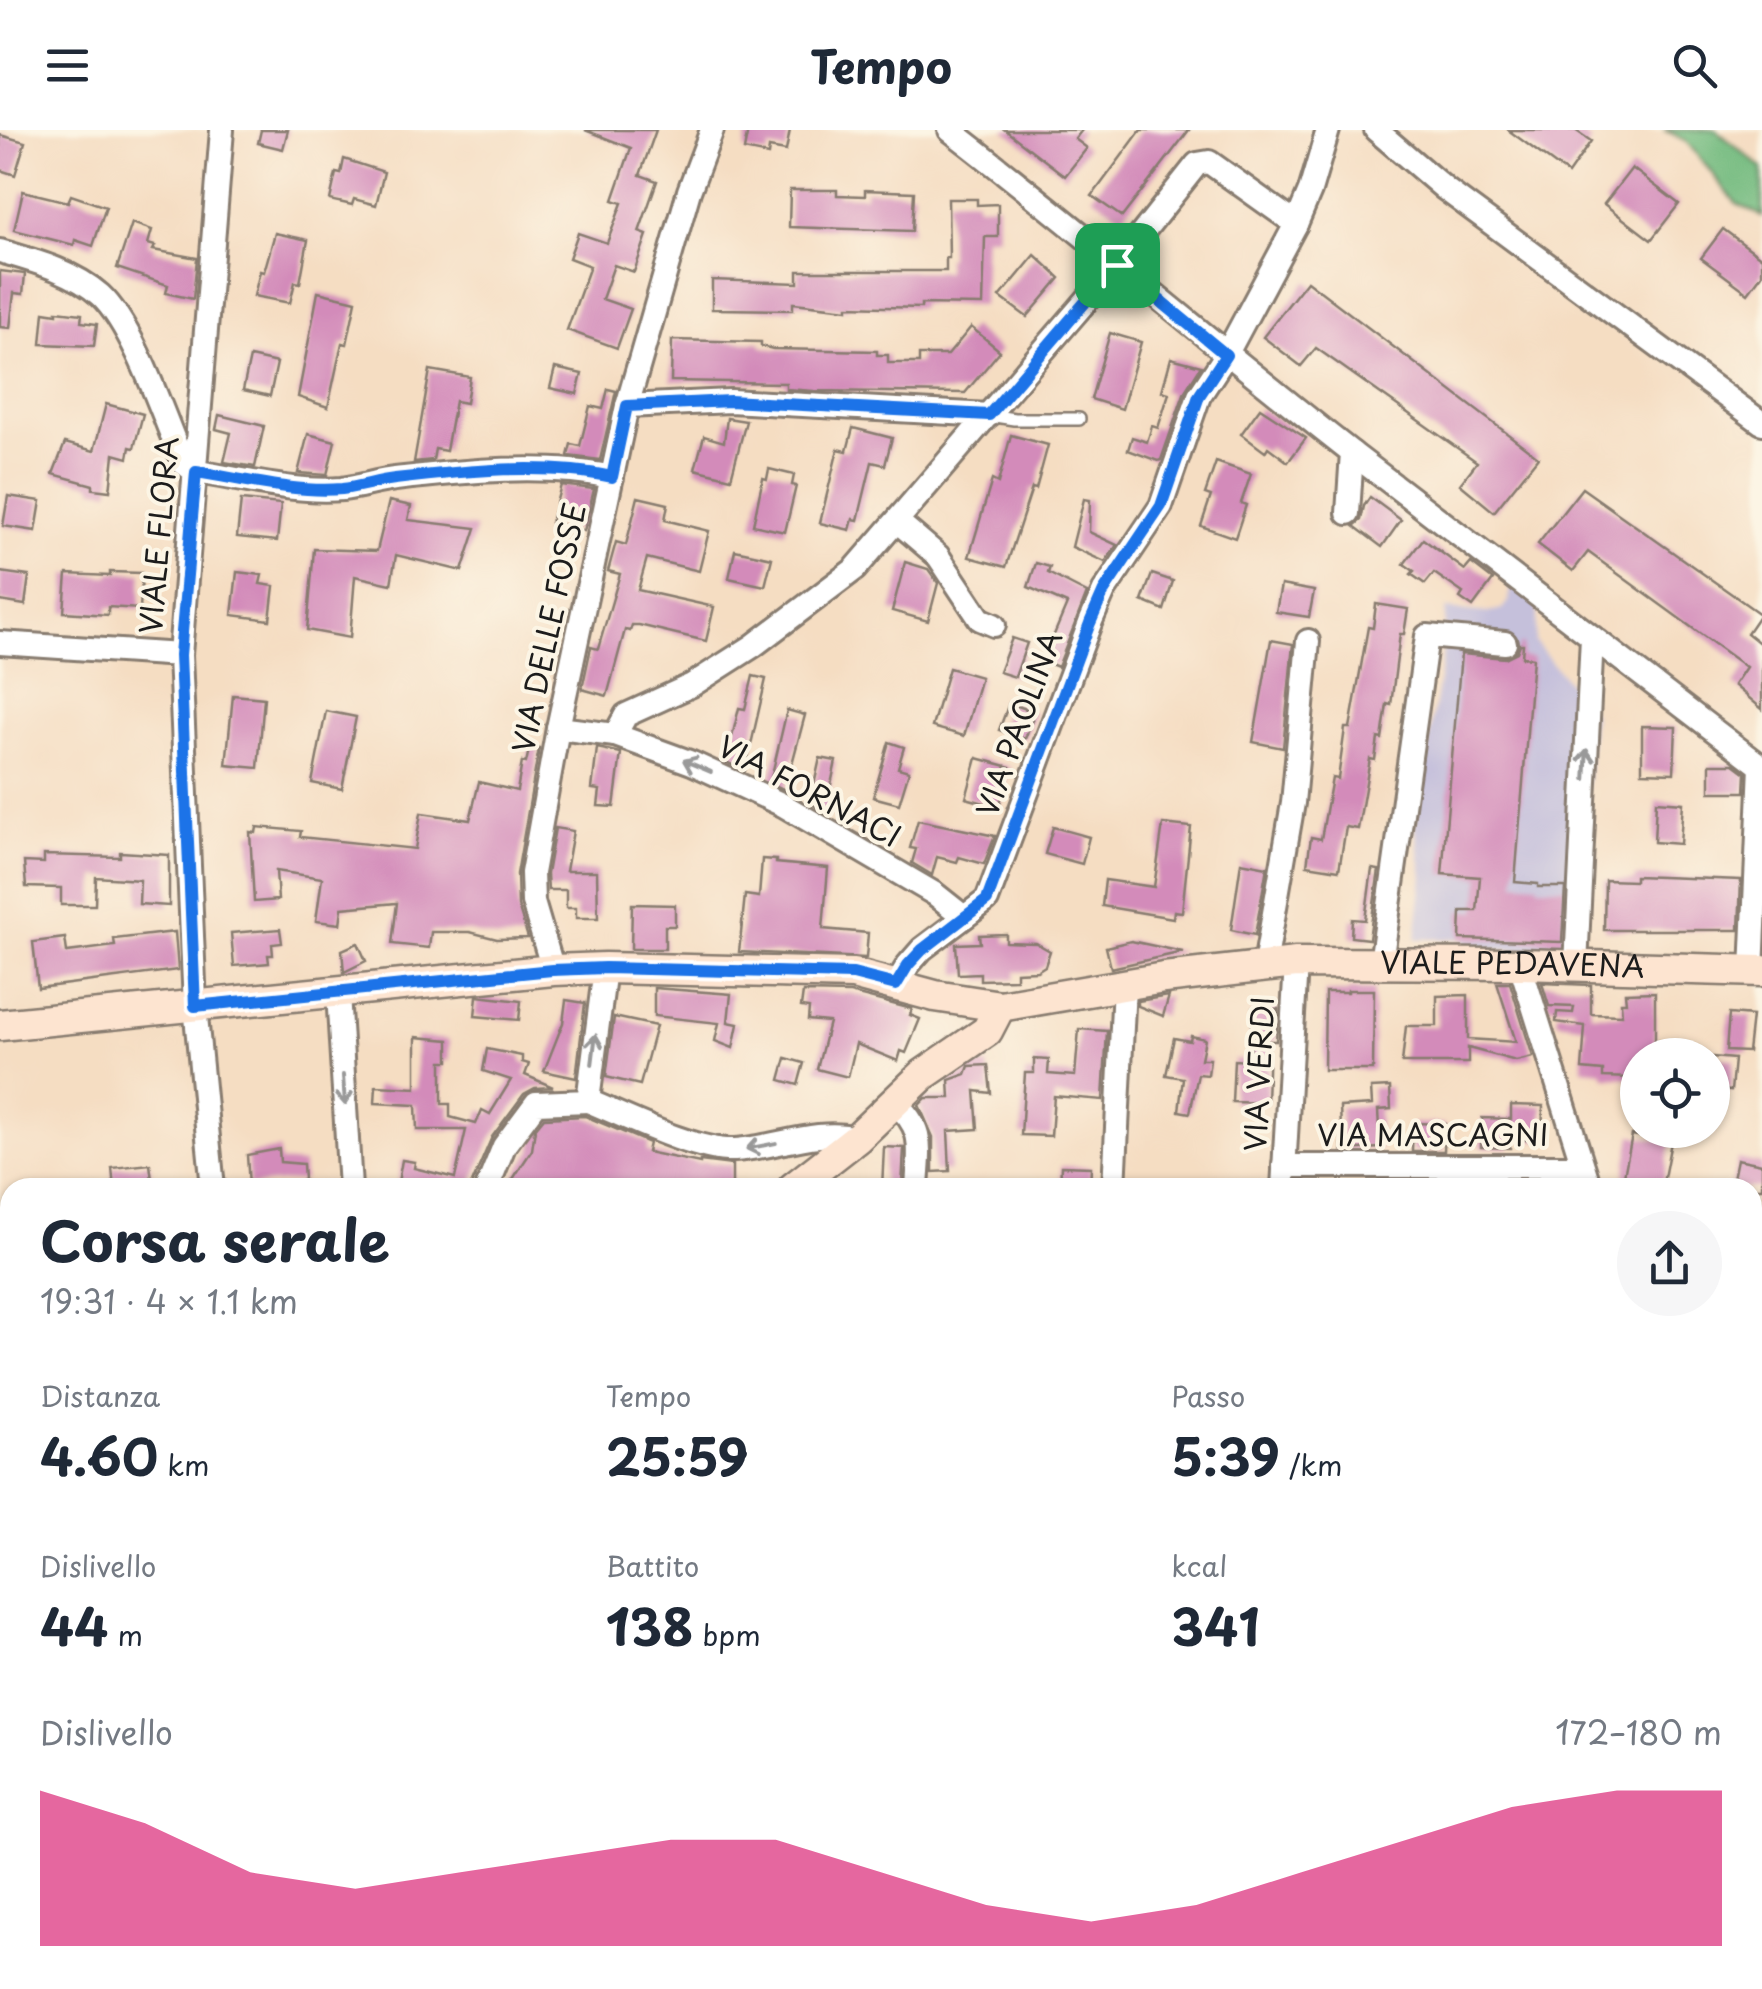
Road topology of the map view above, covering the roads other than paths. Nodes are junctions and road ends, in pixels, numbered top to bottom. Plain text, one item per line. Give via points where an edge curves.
1 (222, 130) edge
2 (712, 130) edge
3 (950, 130) edge
4 (1328, 130) edge
5 (1376, 130) edge
6 (1296, 224) junction
7 (0, 252) edge
8 (1117, 265) junction
9 (1226, 355) junction
10 (627, 406) junction
11 (989, 415) junction
12 (1080, 419) dead end
13 (1762, 423) edge
14 (1352, 453) junction
15 (196, 472) junction
16 (612, 477) junction
17 (1348, 513) dead end
18 (898, 522) junction
19 (994, 626) dead end
20 (1592, 637) junction
21 (1308, 641) dead end
22 (0, 643) edge
23 (1504, 643) dead end
24 (180, 655) junction
25 (558, 728) junction
26 (615, 736) junction
27 (1761, 767) edge
28 (964, 917) junction
29 (1381, 963) junction
30 (1281, 964) junction
31 (1520, 964) junction
32 (1576, 966) junction
33 (605, 968) junction
34 (552, 970) junction
35 (1757, 971) edge
36 (896, 985) junction
37 (1124, 986) junction
38 (338, 993) junction
39 (195, 1006) junction
40 (1000, 1006) junction
41 (0, 1025) edge
42 (588, 1101) junction
43 (894, 1102) junction
44 (857, 1138) junction
45 (1284, 1176) edge
46 (1586, 1177) edge
47 (213, 1178) edge
48 (349, 1178) edge
49 (490, 1178) edge
50 (806, 1178) edge
51 (918, 1178) edge
52 (1114, 1178) edge

1 - 15 street, VIALE FLORA
2 - 10 street, VIA DELLE FOSSE
3 - 8 street
4 - 6 street, VIA PAOLINA
5 - 13 street via 1430,178
6 - 8 street via 1208,162 1198,164
6 - 9 street, VIA PAOLINA
7 - 15 street via 52,266 98,293 122,319 184,463
8 - 9 street
8 - 11 street
9 - 14 street
9 - 28 street, VIA PAOLINA via 1199,396 1161,506 1104,591 987,900
10 - 11 street via 730,401
10 - 16 street, VIA DELLE FOSSE
11 - 12 lane
11 - 18 street
14 - 17 street
14 - 20 street
15 - 16 street via 308,489 542,469
15 - 24 street, VIALE FLORA
16 - 25 street, VIA DELLE FOSSE
18 - 19 street via 938,556 980,620
18 - 26 street via 854,570 754,646 626,715
20 - 27 street
32 -> 20 street
21 - 30 street
22 - 24 street
23 - 29 street via 1427,636
24 - 39 street, VIALE FLORA
25 - 26 street, VIA FORNACI
25 - 34 street, VIA DELLE FOSSE via 532,873
28 -> 26 street, VIA FORNACI via 783,805
27 - 35 street
28 - 36 street, VIA PAOLINA via 922,950
29 - 30 main road, VIALE PEDAVENA
29 - 31 main road, VIALE PEDAVENA
30 - 37 main road, VIALE PEDAVENA
30 - 45 street, VIA VERDI
31 - 32 main road, VIALE PEDAVENA
31 - 46 street
32 - 35 main road, VIALE PEDAVENA
33 - 34 main road, VIALE PEDAVENA
33 - 36 main road, VIALE PEDAVENA via 853,974
42 -> 33 street
34 - 38 main road, VIALE PEDAVENA
36 - 40 main road, VIALE PEDAVENA
37 - 40 main road, VIALE PEDAVENA
37 - 52 street
38 - 39 main road, VIALE PEDAVENA
38 -> 48 street
39 - 41 main road, VIALE PEDAVENA
39 - 47 street, VIALE FLORA
40 - 43 main road via 987,1031
44 -> 42 street via 828,1135 729,1151
42 - 49 street via 536,1103
43 - 44 main road
43 - 51 street via 913,1118
44 - 50 main road
45 - 46 street, VIA MASCAGNI

